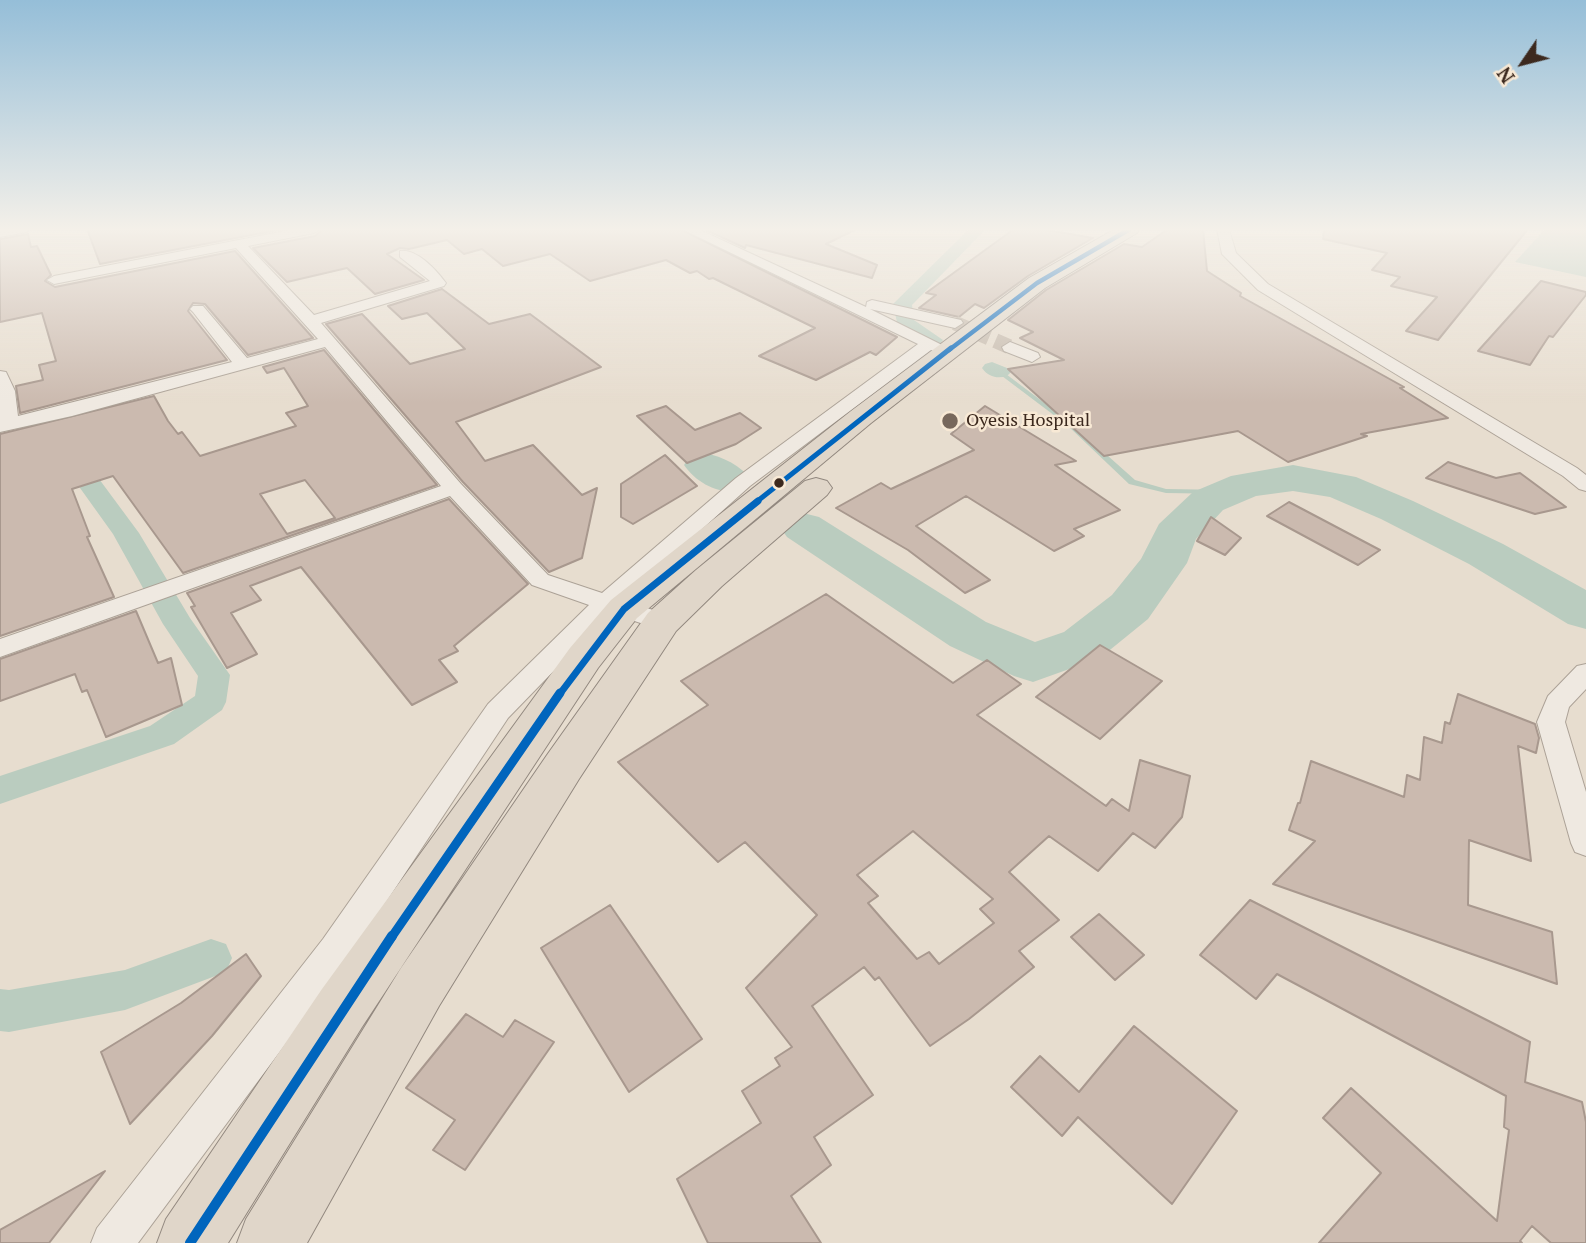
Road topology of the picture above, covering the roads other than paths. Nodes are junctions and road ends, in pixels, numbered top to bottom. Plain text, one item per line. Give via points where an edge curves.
1 (279, 287) edge
2 (426, 287) edge
3 (818, 287) edge
4 (819, 287) edge
5 (1030, 287) edge
6 (1068, 287) edge
7 (1263, 287) edge
8 (198, 309) dead end
9 (311, 321) junction
10 (944, 339) junction
11 (328, 341) junction
12 (1010, 347) tunnel mouth
13 (1032, 357) dead end
14 (243, 364) junction
15 (0, 376) edge
16 (5, 425) edge
17 (1586, 485) edge
18 (454, 488) junction
19 (630, 612) junction
20 (0, 648) edge
21 (1586, 673) edge
22 (1586, 843) edge
23 (112, 1243) edge
24 (190, 1243) edge
25 (270, 1243) edge

1 - 9 street
2 - 9 street
3 - 10 street
4 - 10 street via 884,309 918,314
5 - 10 highway
6 - 19 highway via 982,351 738,554
7 - 17 street
8 - 14 street
9 - 11 street
10 - 19 highway via 861,417
11 - 14 street
11 - 18 street
12 - 13 street
14 - 16 street
15 - 16 street via 6,391
18 - 19 street via 540,580
18 - 20 street
19 - 23 street via 498,711 335,950
19 - 24 highway via 584,658 349,996
19 - 25 highway via 563,767 420,987
21 - 22 street via 1557,703 1551,722

